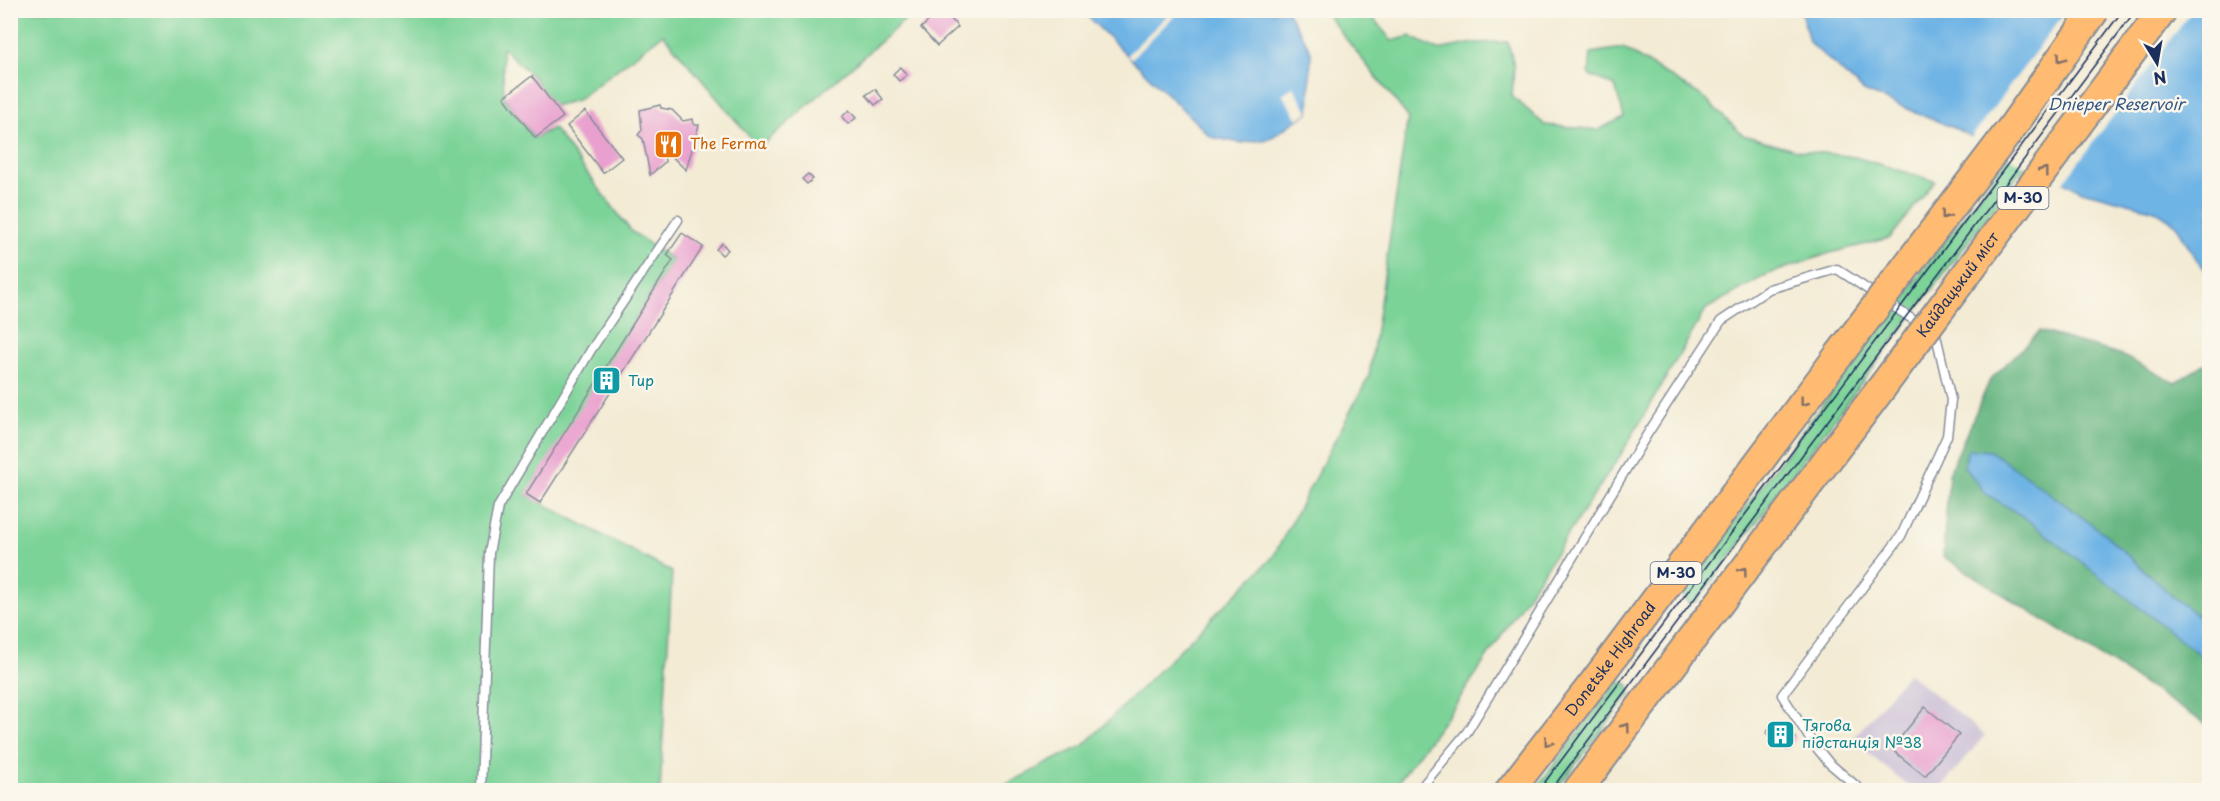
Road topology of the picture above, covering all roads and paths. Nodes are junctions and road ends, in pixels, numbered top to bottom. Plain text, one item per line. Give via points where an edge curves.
1 (2096, 10) edge
2 (2163, 10) edge
3 (678, 220) dead end
4 (481, 790) edge
5 (1419, 790) edge
6 (1510, 790) edge
7 (1578, 790) edge
8 (1861, 790) edge

1 -> 6 highway, Donetske Highroad / М-30, bridge via 2010,130
7 -> 2 highway, Кайдацький міст / М-30, bridge
3 - 4 lane via 591,350 498,507 489,553
5 - 8 lane via 1467,732 1721,321 1769,289 1837,269 1936,335 1951,400 1947,436 1901,536 1782,695 1829,763

